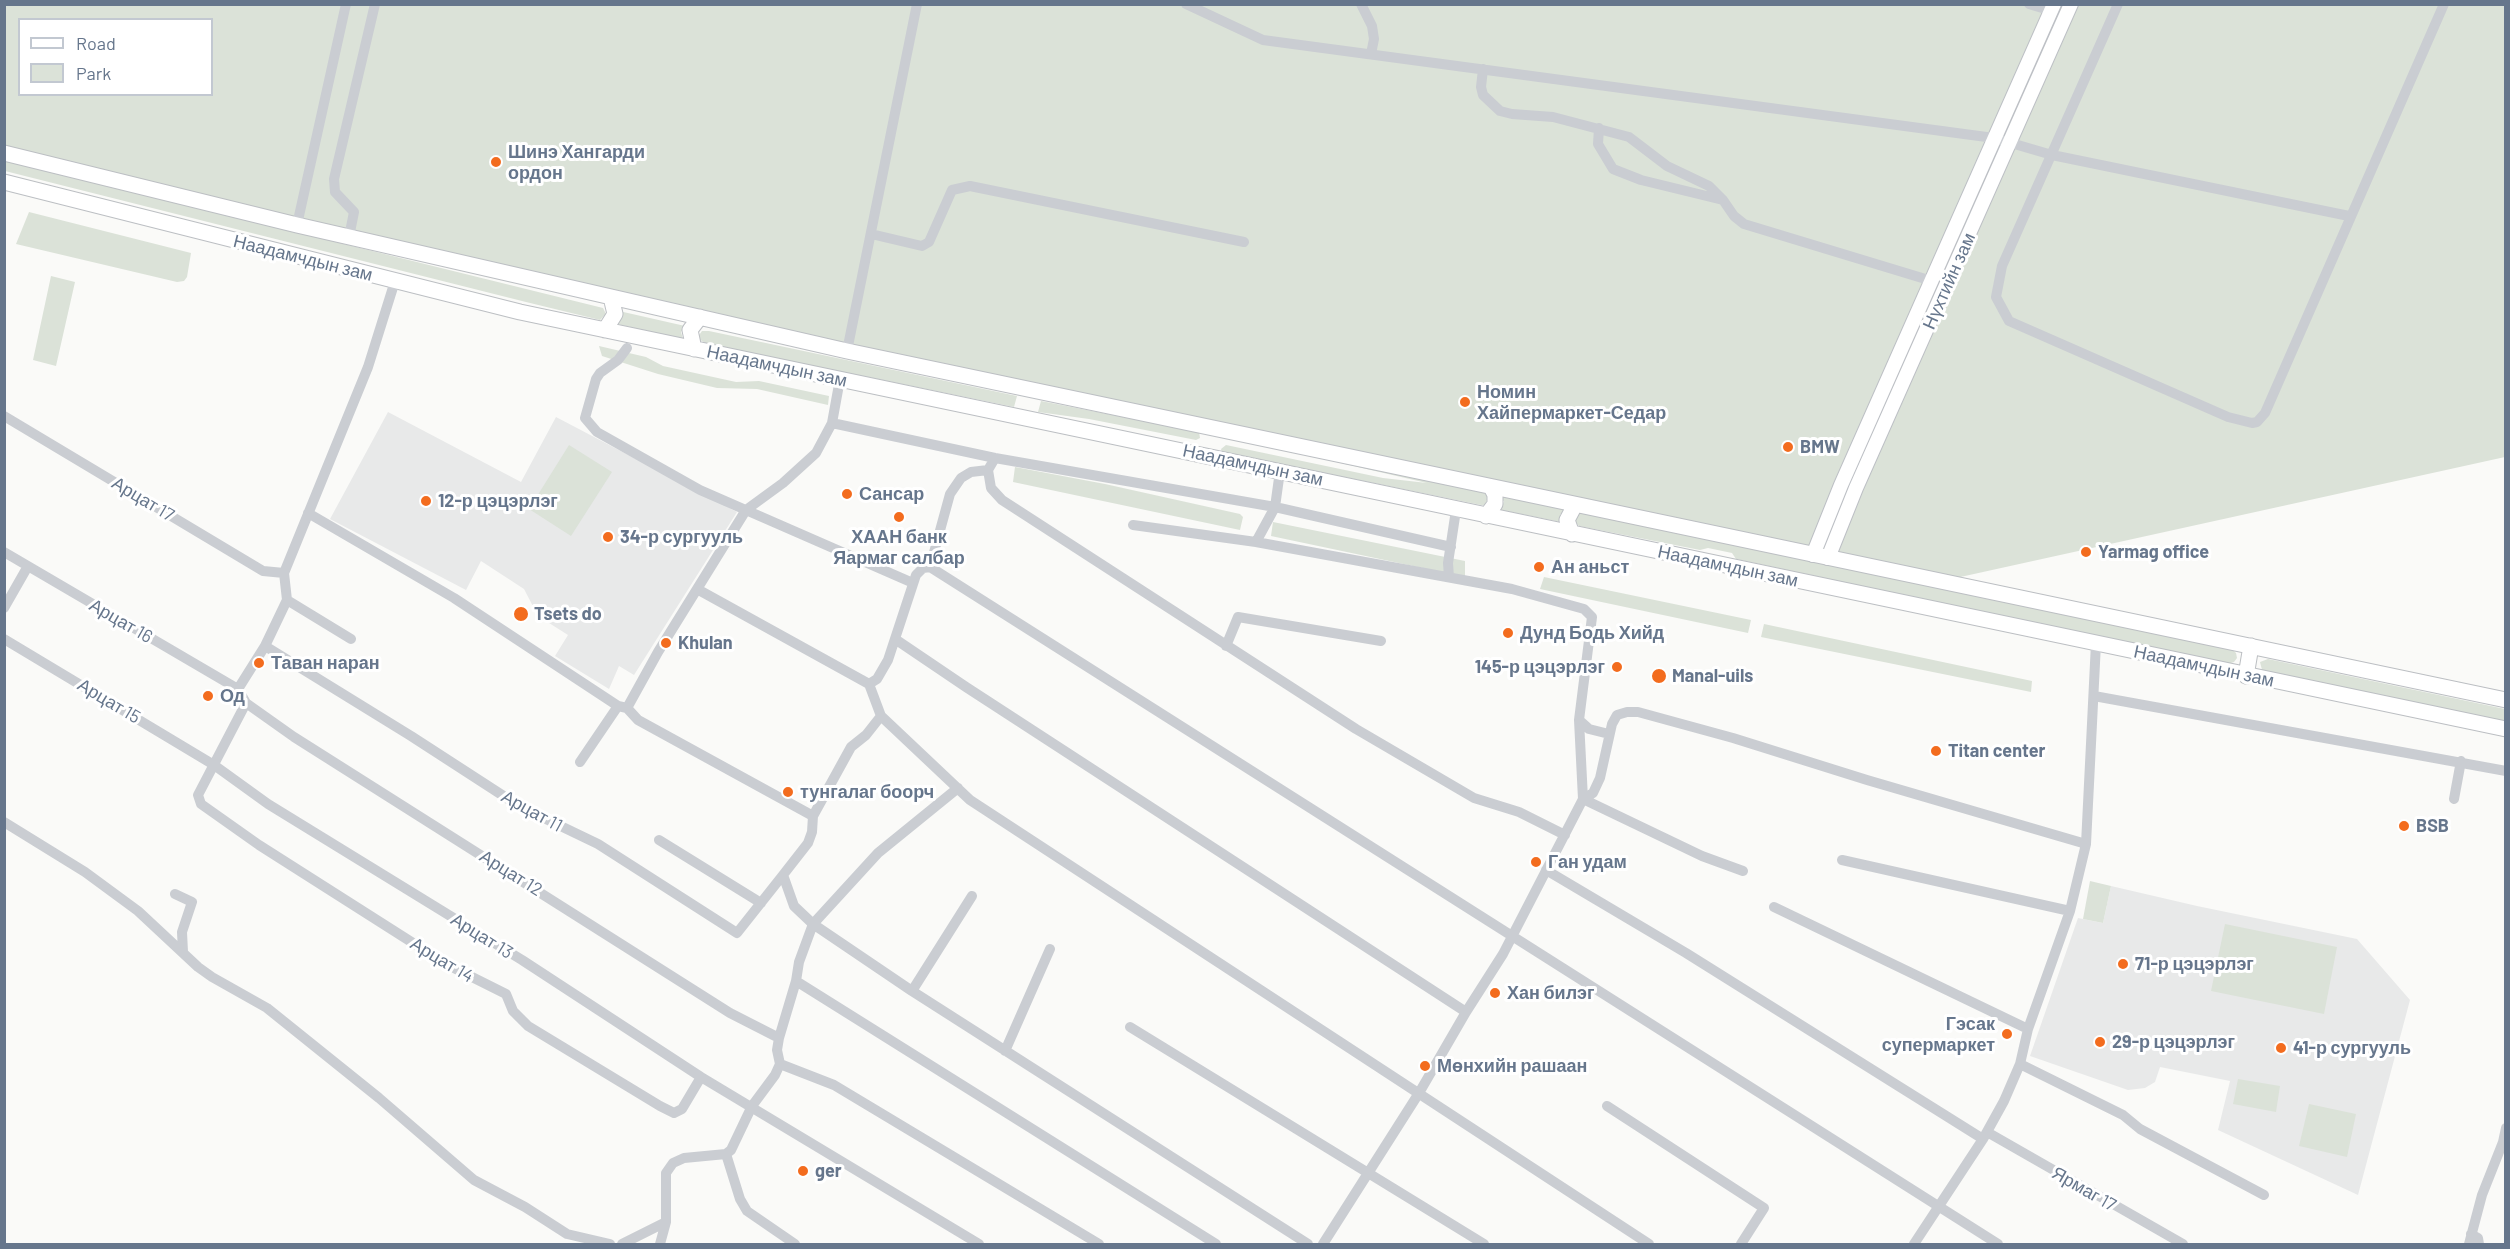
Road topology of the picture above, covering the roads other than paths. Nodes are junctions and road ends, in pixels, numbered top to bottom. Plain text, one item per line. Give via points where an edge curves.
1 (346, 4) edge
2 (375, 4) edge
3 (917, 4) edge
4 (1186, 4) edge
5 (1361, 4) edge
6 (2029, 4) edge
7 (2071, 4) edge
8 (2118, 4) edge
9 (2444, 4) edge
10 (2053, 8) edge
11 (1371, 54) junction
12 (1483, 69) junction
13 (1599, 128) junction
14 (1994, 138) junction
15 (2009, 143) junction
16 (4, 153) edge
17 (2052, 155) junction
18 (4, 182) edge
19 (1723, 200) junction
20 (2349, 216) junction
21 (297, 225) junction
22 (871, 234) junction
23 (349, 237) junction
24 (1244, 242) dead end
25 (395, 281) junction
26 (1932, 281) junction
27 (611, 297) junction
28 (699, 317) junction
29 (605, 330) junction
30 (627, 348) dead end
31 (694, 349) junction
32 (847, 351) junction
33 (840, 379) junction
34 (4, 416) edge
35 (832, 423) junction
36 (1210, 429) junction
37 (1206, 454) junction
38 (995, 458) junction
39 (988, 470) junction
40 (1280, 471) junction
41 (1491, 487) junction
42 (1575, 505) junction
43 (1275, 507) junction
44 (746, 510) junction
45 (1456, 510) junction
46 (308, 513) junction
47 (1486, 516) junction
48 (1133, 525) dead end
49 (1572, 534) junction
50 (1722, 536) junction
51 (1256, 542) junction
52 (1451, 547) junction
53 (4, 552) edge
54 (1813, 555) junction
55 (1828, 558) junction
56 (1718, 564) junction
57 (28, 566) junction
58 (930, 567) junction
59 (284, 573) junction
60 (1449, 577) junction
61 (913, 583) junction
62 (697, 589) junction
63 (287, 600) junction
64 (4, 608) edge
65 (4, 639) edge
66 (351, 639) dead end
67 (895, 639) junction
68 (1381, 641) dead end
69 (2096, 643) junction
70 (265, 646) junction
71 (1226, 646) junction
72 (2251, 646) junction
73 (2246, 676) junction
74 (869, 684) junction
75 (238, 689) junction
76 (2094, 696) junction
77 (2505, 700) edge
78 (246, 704) junction
79 (623, 707) junction
80 (881, 716) junction
81 (1579, 720) junction
82 (2505, 729) edge
83 (1609, 734) junction
84 (2461, 761) junction
85 (580, 762) dead end
86 (214, 765) junction
87 (2505, 771) edge
88 (958, 788) junction
89 (1583, 798) junction
90 (2454, 799) dead end
91 (813, 816) junction
92 (4, 822) edge
93 (1565, 835) junction
94 (659, 840) dead end
95 (2086, 844) junction
96 (1842, 860) dead end
97 (1546, 870) junction
98 (1743, 871) dead end
99 (783, 875) junction
100 (175, 894) dead end
101 (972, 896) dead end
102 (761, 903) junction
103 (1774, 907) dead end
104 (2070, 911) junction
105 (813, 924) junction
106 (1513, 937) junction
107 (1050, 949) dead end
108 (183, 952) junction
109 (796, 981) junction
110 (912, 992) junction
111 (1466, 1012) junction
112 (1130, 1027) dead end
113 (2028, 1029) junction
114 (779, 1038) junction
115 (1005, 1051) junction
116 (780, 1064) junction
117 (2020, 1064) junction
118 (701, 1077) junction
119 (1419, 1094) junction
120 (752, 1106) junction
121 (1607, 1106) dead end
122 (2505, 1128) edge
123 (1985, 1136) junction
124 (2504, 1143) edge
125 (726, 1154) junction
126 (1368, 1172) junction
127 (2264, 1196) dead end
128 (1938, 1208) junction
129 (666, 1222) junction
130 (2470, 1239) edge
131 (610, 1245) edge
132 (622, 1245) edge
133 (660, 1245) edge
134 (795, 1245) edge
135 (979, 1245) edge
136 (1099, 1245) edge
137 (1216, 1245) edge
138 (1308, 1245) edge
139 (1323, 1245) edge
140 (1484, 1245) edge
141 (1649, 1245) edge
142 (1741, 1245) edge
143 (1914, 1245) edge
144 (1998, 1245) edge
145 (2183, 1245) edge
146 (2479, 1245) edge

1 - 21 street
2 - 23 street via 334,179 335,192 354,212
3 - 22 street
4 - 11 street via 1263,40
5 - 11 street via 1372,26
6 - 10 street
7 - 15 main road, Нүхтийн зам
8 - 17 street
9 - 20 street
10 - 14 main road, Нүхтийн зам
11 - 12 street
12 - 13 street via 1483,95 1500,111 1553,117
12 - 14 street
13 - 19 street via 1635,141 1667,166 1708,186
13 - 19 street via 1598,144 1613,169
14 - 15 street
14 - 26 main road, Нүхтийн зам
15 - 17 street
15 - 55 main road, Нүхтийн зам
16 - 21 highway, Наадамчдын зам
17 - 20 street
17 - 20 street via 2002,266 1996,297 2009,321 2228,417 2252,423 2265,412
18 - 25 highway, Наадамчдын зам
19 - 26 street via 1744,224
21 - 23 highway, Наадамчдын зам
22 - 24 street via 922,246 928,242 952,190 970,186
22 - 32 street
23 - 27 highway, Наадамчдын зам
25 - 29 highway, Наадамчдын зам
25 - 46 street via 368,367
26 - 54 main road, Нүхтийн зам
27 - 28 highway, Наадамчдын зам
27 - 29 highway via 615,314
28 - 31 highway via 690,330
28 - 32 highway, Наадамчдын зам
29 - 31 highway, Наадамчдын зам
30 - 44 street via 596,379 585,415 587,420 597,432 629,451
31 - 33 highway, Наадамчдын зам
32 - 36 highway, Наадамчдын зам
33 - 35 street
33 - 37 highway, Наадамчдын зам
34 - 59 street, Арцат 17 via 263,571
35 - 38 street
35 - 44 street via 816,453
36 - 37 highway
36 - 41 highway, Наадамчдын зам
37 - 40 highway, Наадамчдын зам
38 - 39 street
38 - 43 street
39 - 58 street via 961,478 950,494
39 - 71 street via 991,488 1002,500
40 - 43 street
40 - 45 highway, Наадамчдын зам
41 - 42 highway, Наадамчдын зам
41 - 47 highway via 1495,504
42 - 49 highway via 1567,517
42 - 50 highway, Наадамчдын зам
43 - 51 street
43 - 52 street
44 - 61 street
44 - 62 street
45 - 47 highway, Наадамчдын зам
45 - 52 street
46 - 59 street
46 - 79 street via 454,598
47 - 49 highway, Наадамчдын зам
48 - 51 street
49 - 56 highway, Наадамчдын зам
50 - 54 highway, Наадамчдын зам
50 - 56 highway
51 - 60 street
52 - 60 street
53 - 57 street, Арцат 16
54 - 55 highway, Наадамчдын зам
55 - 72 highway, Наадамчдын зам
56 - 69 highway, Наадамчдын зам
57 - 64 street
57 - 75 street, Арцат 16
58 - 61 street via 923,568
58 - 106 street
59 - 63 street
60 - 81 street via 1541,596 1590,614
61 - 67 street
62 - 74 street
62 - 79 street
63 - 66 street
63 - 70 street
65 - 86 street, Арцат 15
67 - 74 street via 882,672
67 - 111 street
68 - 71 street via 1238,617
69 - 73 highway, Наадамчдын зам
69 - 76 street
70 - 75 street
70 - 102 street, Арцат 11 via 519,806 598,844 737,933
71 - 93 street via 1474,798 1519,812
72 - 73 highway
72 - 77 highway, Наадамчдын зам
73 - 82 highway, Наадамчдын зам
74 - 80 street
75 - 78 street
76 - 84 street
76 - 95 street
78 - 86 street
78 - 114 street, Арцат 12 via 730,1013
79 - 85 street
79 - 91 street via 638,720
80 - 88 street
80 - 91 street, Арцат 11 via 851,747
81 - 83 street via 1589,729
81 - 89 street
83 - 89 street via 1600,778 1593,793
83 - 95 street via 1617,715 1638,712
84 - 87 street
84 - 90 street
86 - 118 street, Арцат 13 via 268,804 522,960
86 - 118 street, Арцат 14 via 198,795 208,810 446,964 506,994 513,1011 554,1044 674,1113 682,1109
88 - 105 street via 878,853
88 - 119 street via 970,800
89 - 93 street
89 - 98 street via 1702,856
91 - 99 street, Арцат 11 via 808,843
92 - 108 street via 85,872 138,911
93 - 97 street
94 - 102 street
95 - 104 street
96 - 104 street
97 - 106 street
97 - 123 street, Ярмаг 17
99 - 102 street, Арцат 11
99 - 105 street via 794,906
100 - 108 street via 192,902 182,932
101 - 110 street
103 - 113 street
104 - 113 street
105 - 109 street
105 - 110 street
106 - 111 street
106 - 128 street
107 - 115 street
108 - 131 street via 212,977 267,1008 474,1180 567,1234
109 - 114 street
109 - 137 street
110 - 115 street
111 - 119 street
112 - 126 street
113 - 117 street
114 - 116 street
115 - 138 street
116 - 120 street
116 - 136 street via 834,1085
117 - 123 street
117 - 127 street via 2123,1115 2140,1129
118 - 120 street, Арцат 13
119 - 126 street
119 - 141 street
120 - 125 street
120 - 135 street, Арцат 13
121 - 142 street via 1764,1208
122 - 124 street
123 - 128 street
123 - 145 street, Ярмаг 17
124 - 130 street via 2482,1195
125 - 129 street via 684,1158 673,1163 666,1173
125 - 134 street via 747,1211
126 - 139 street
126 - 140 street
128 - 143 street
128 - 144 street
129 - 132 street
129 - 133 street
130 - 146 street via 2478,1238

